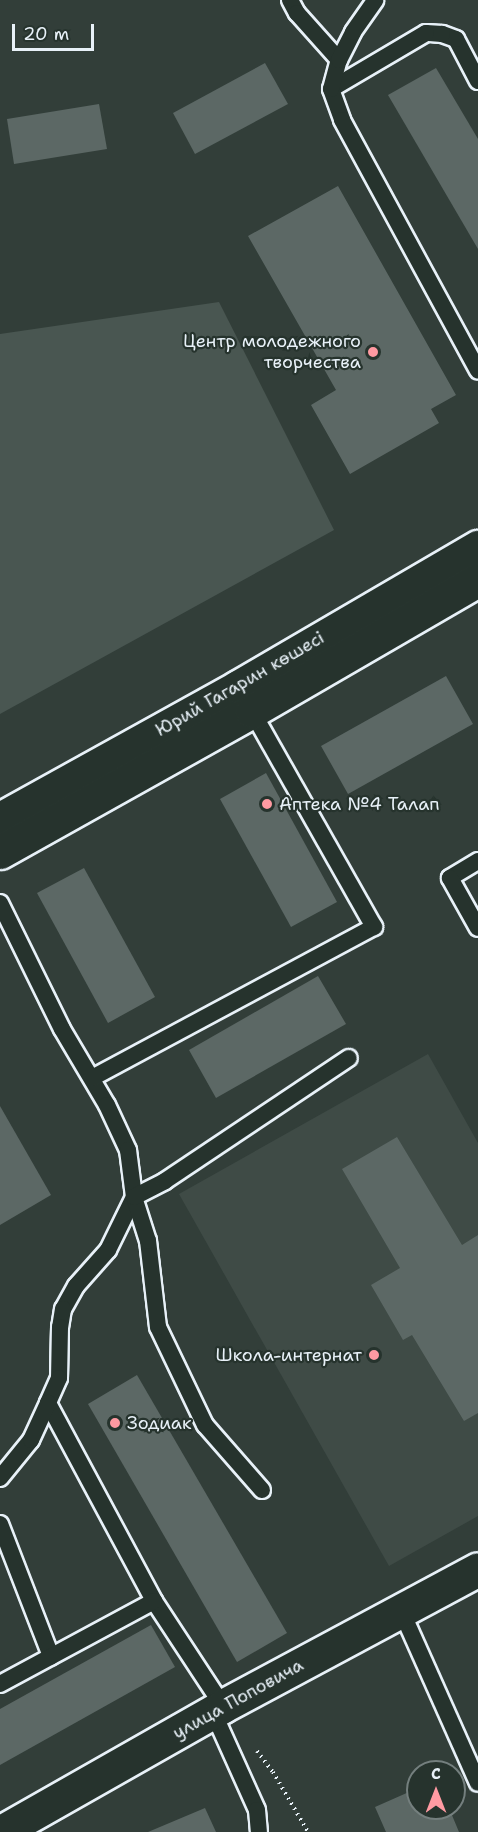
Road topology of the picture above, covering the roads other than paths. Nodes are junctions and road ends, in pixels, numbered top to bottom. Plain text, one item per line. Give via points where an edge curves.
1 (290, 0) edge
2 (375, 0) edge
3 (339, 60) junction
4 (478, 81) edge
5 (331, 89) junction
6 (478, 371) edge
7 (473, 573) edge
8 (252, 711) junction
9 (0, 819) edge
10 (0, 852) edge
11 (478, 861) edge
12 (0, 903) edge
13 (478, 928) edge
14 (349, 1058) dead end
15 (92, 1078) junction
16 (134, 1197) junction
17 (48, 1403) junction
18 (0, 1478) edge
19 (262, 1490) dead end
20 (0, 1524) edge
21 (478, 1569) edge
22 (154, 1601) junction
23 (401, 1610) junction
24 (51, 1656) junction
25 (0, 1684) edge
26 (218, 1709) junction
27 (478, 1783) edge
28 (1, 1832) edge
29 (259, 1832) edge

1 - 3 lane via 297,14
2 - 3 lane via 352,32
3 - 5 lane
4 - 5 lane via 456,39 426,33
5 - 6 lane via 342,120
7 - 8 main road, Юрий Гагарин көшесі
7 - 9 main road, Юрий Гагарин көшесі via 238,687
8 - 10 main road, Юрий Гагарин көшесі
8 - 15 lane via 374,927
11 - 13 lane via 450,878
12 - 15 lane
14 - 16 lane via 165,1181
15 - 16 lane via 128,1150
16 - 17 lane via 108,1250 76,1286 63,1309 59,1378
16 - 19 lane via 148,1241 158,1327 205,1425
17 - 18 lane via 31,1440
17 - 22 lane
20 - 24 lane
21 - 23 main road, улица Поповича
22 - 24 lane
22 - 26 lane
23 - 26 main road, улица Поповича
23 - 27 lane
24 - 25 lane
26 - 28 main road, улица Поповича
26 - 29 lane via 256,1810

